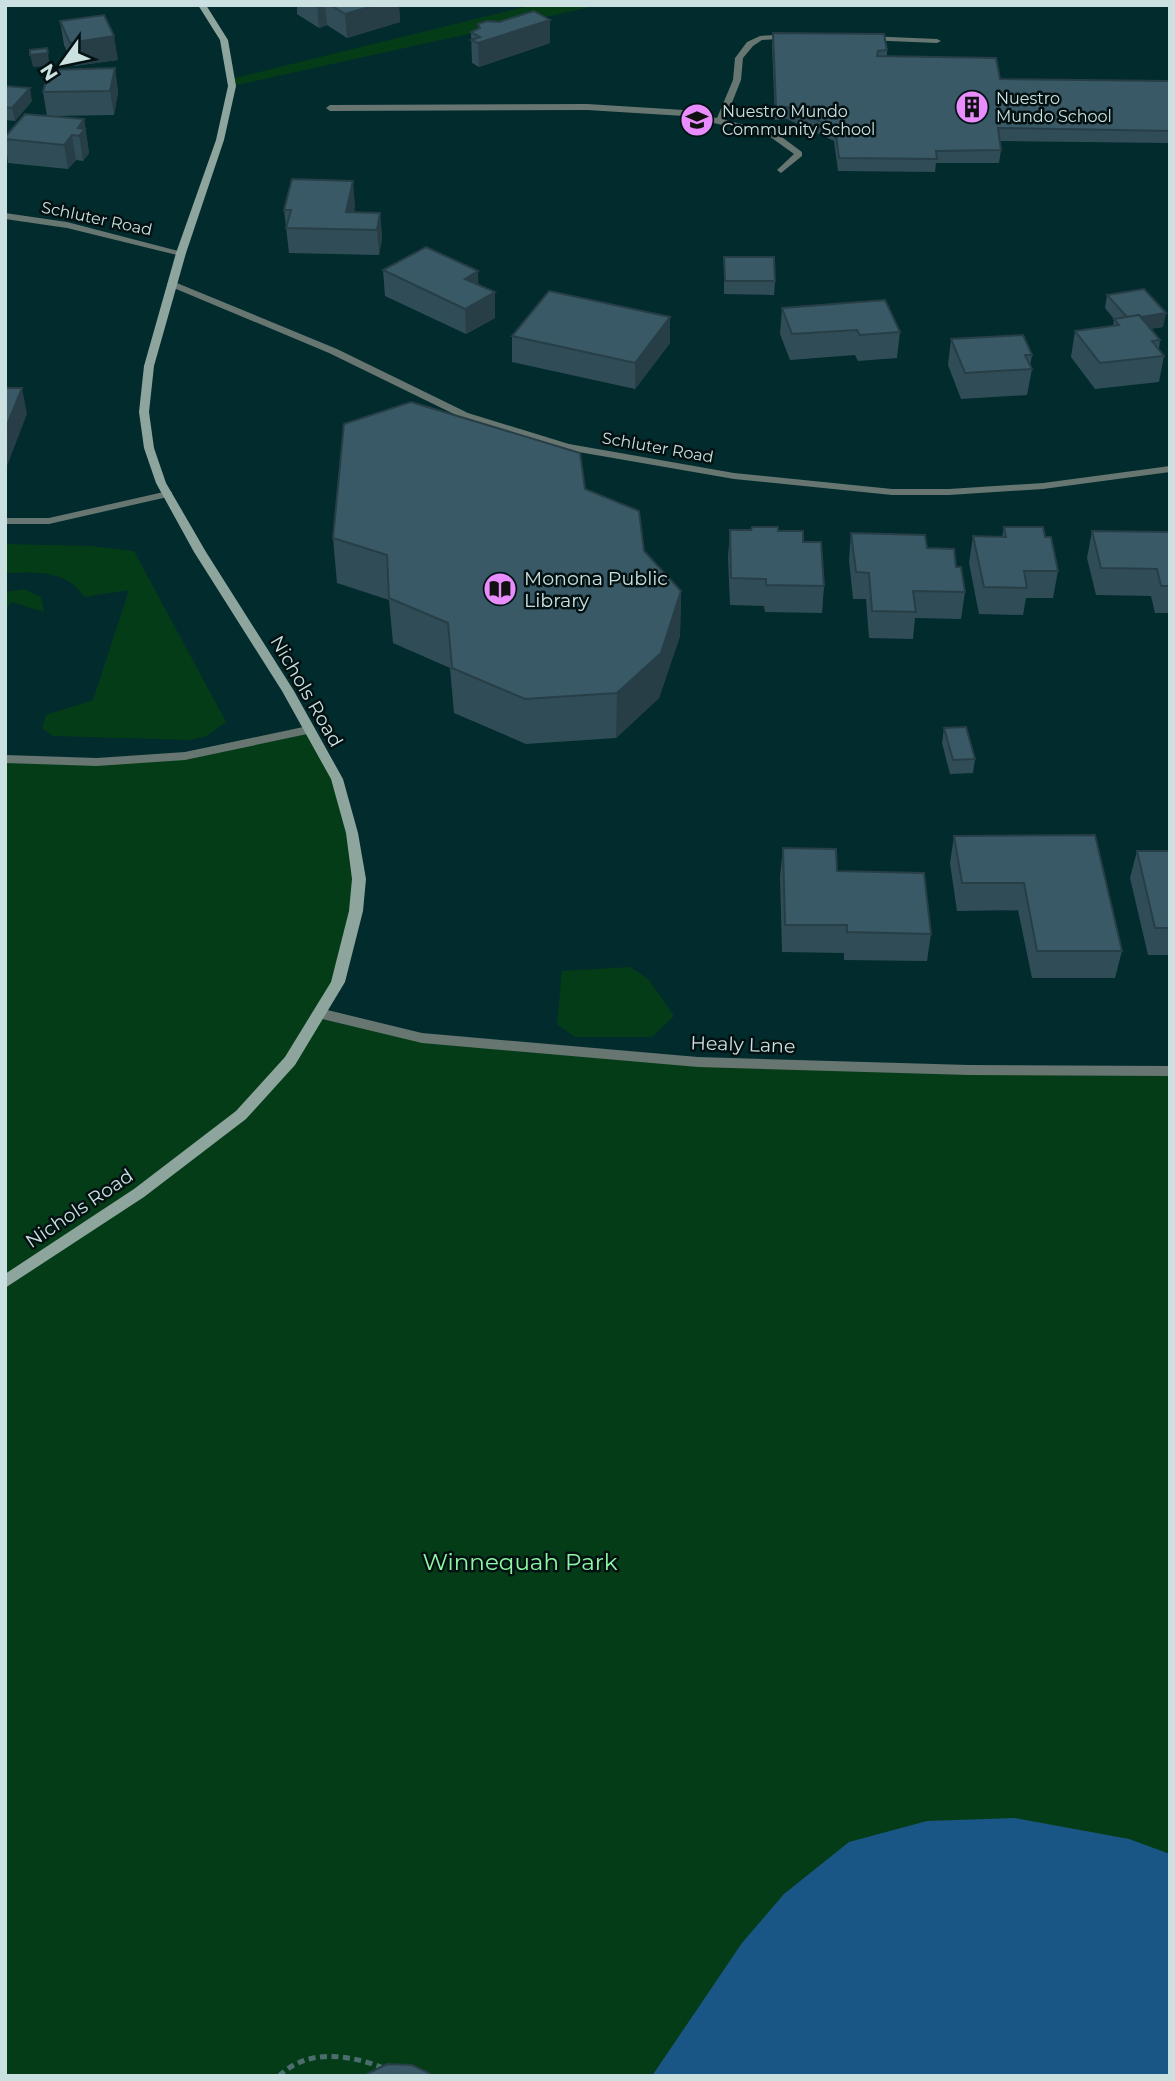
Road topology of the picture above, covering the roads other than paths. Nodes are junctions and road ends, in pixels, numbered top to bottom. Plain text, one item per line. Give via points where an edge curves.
1 (202, 5) edge
2 (797, 36) edge
3 (856, 38) edge
4 (937, 41) dead end
5 (330, 108) dead end
6 (720, 122) junction
7 (781, 170) dead end
8 (5, 216) edge
9 (181, 253) junction
10 (172, 284) junction
11 (1170, 469) edge
12 (168, 494) junction
13 (5, 521) edge
14 (308, 730) junction
15 (5, 759) edge
16 (319, 1013) junction
17 (1170, 1071) edge
18 (5, 1282) edge

1 - 9 street, Nichols Road via 224,40 232,86 220,140
2 - 6 street via 760,38 750,44 739,58 737,80
3 - 4 street
5 - 6 street via 587,107 684,113
6 - 7 street via 772,134 799,154
8 - 9 street, Schluter Road via 67,225
9 - 10 street, Nichols Road
10 - 11 street, Schluter Road via 333,351 464,415 567,447 734,476 892,492 1043,486
10 - 12 street, Nichols Road via 149,366 144,412 149,448
12 - 13 street via 49,521
12 - 14 street, Nichols Road
14 - 15 street via 185,756 97,762
14 - 16 street, Nichols Road via 337,779 359,879 338,982
16 - 17 street, Healy Lane via 422,1038 698,1062
16 - 18 street, Nichols Road via 290,1060 241,1115 139,1193

